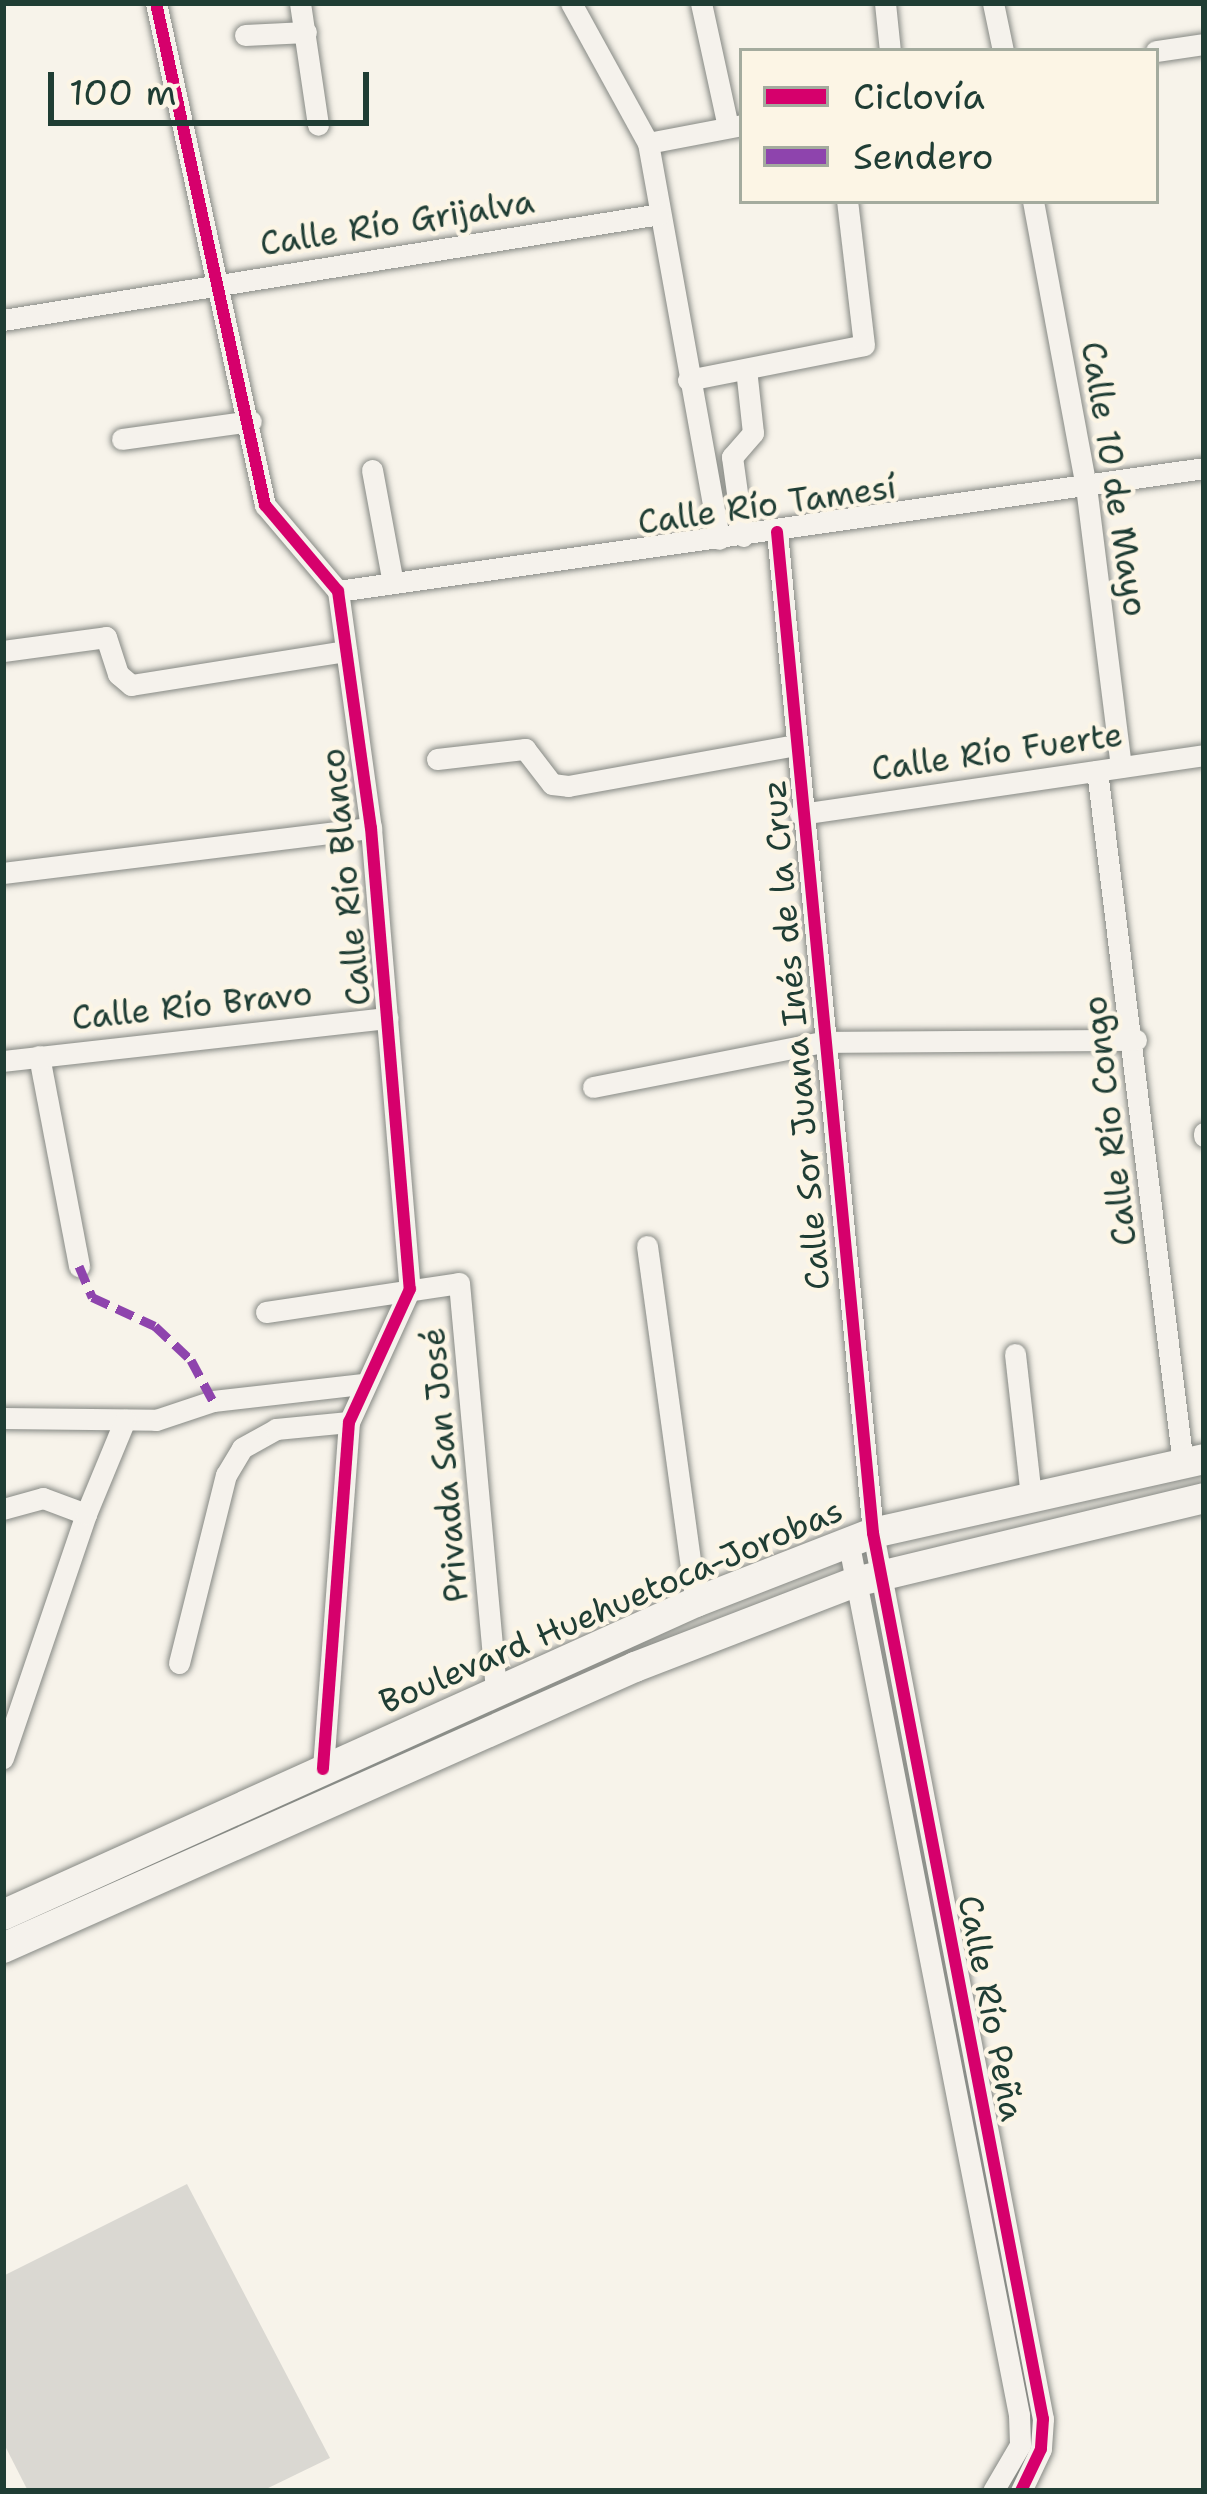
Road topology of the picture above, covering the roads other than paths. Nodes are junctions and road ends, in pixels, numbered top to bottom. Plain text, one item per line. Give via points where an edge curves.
1 (156, 3) edge
2 (300, 3) edge
3 (571, 3) edge
4 (701, 3) edge
5 (885, 3) edge
6 (993, 3) edge
7 (306, 32) junction
8 (245, 35) dead end
9 (1204, 44) edge
10 (890, 48) edge
11 (1002, 48) edge
12 (1159, 51) edge
13 (318, 124) dead end
14 (735, 126) edge
15 (648, 143) junction
16 (847, 204) edge
17 (1034, 204) edge
18 (660, 214) junction
19 (223, 284) junction
20 (3, 320) edge
21 (746, 370) junction
22 (688, 380) junction
23 (251, 422) junction
24 (122, 439) dead end
25 (1204, 468) edge
26 (372, 470) dead end
27 (1086, 486) junction
28 (777, 532) junction
29 (743, 536) junction
30 (718, 539) junction
31 (393, 583) junction
32 (338, 591) junction
33 (3, 651) edge
34 (346, 651) junction
35 (796, 745) junction
36 (1204, 755) edge
37 (437, 759) dead end
38 (1121, 767) junction
39 (1097, 771) junction
40 (800, 814) junction
41 (371, 827) junction
42 (3, 872) edge
43 (388, 1018) junction
44 (1136, 1040) junction
45 (822, 1042) junction
46 (39, 1056) junction
47 (3, 1061) edge
48 (593, 1088) dead end
49 (647, 1246) dead end
50 (79, 1266) dead end
51 (410, 1289) junction
52 (266, 1312) dead end
53 (1015, 1354) dead end
54 (363, 1384) junction
55 (3, 1418) edge
56 (125, 1420) junction
57 (350, 1423) junction
58 (1194, 1461) edge
59 (1031, 1497) junction
60 (1204, 1498) edge
61 (3, 1509) edge
62 (86, 1514) junction
63 (861, 1539) junction
64 (868, 1579) junction
65 (696, 1602) junction
66 (179, 1663) dead end
67 (496, 1693) junction
68 (3, 1758) edge
69 (322, 1769) junction
70 (3, 1915) edge
71 (3, 1948) edge
72 (993, 2491) edge
73 (1022, 2491) edge

1 - 19 street
2 - 7 street
3 - 15 street
4 - 14 street
5 - 10 street
6 - 11 street
7 - 8 street
7 - 13 street
9 - 12 street
14 - 15 street
15 - 18 street
16 - 21 street via 864,345
17 - 27 street, Calle 10 de Mayo
18 - 19 street, Calle Río Grijalva
18 - 22 street
19 - 20 street, Calle Río Grijalva
19 - 23 street
21 - 22 street
21 - 29 street via 753,434 732,457
22 - 30 street
23 - 24 street
23 - 32 street via 265,506
25 - 27 street, Calle Río Tamesí
26 - 31 street
27 - 28 street, Calle Río Tamesí
27 - 38 street, Calle 10 de Mayo
28 - 29 street, Calle Río Tamesí
28 - 35 street, Calle Sor Juana Inés de la Cruz
29 - 30 street, Calle Río Tamesí
30 - 31 street, Calle Río Tamesí
31 - 32 street, Calle Río Tamesí
32 - 34 street, Calle Río Blanco
33 - 34 street via 106,637 118,674 131,685
34 - 41 street, Calle Río Blanco
35 - 37 street via 568,786 552,784 524,748
35 - 40 street, Calle Sor Juana Inés de la Cruz
36 - 38 street, Calle Río Fuerte
38 - 39 street, Calle Río Fuerte
39 - 40 street, Calle Río Fuerte
39 - 44 street, Calle Río Congo
40 - 45 street, Calle Sor Juana Inés de la Cruz
41 - 42 street
41 - 43 street, Calle Río Blanco
43 - 46 street, Calle Río Bravo
43 - 51 street, Calle Río Blanco
44 - 45 street
44 - 58 street, Calle Río Congo
45 - 48 street
45 - 63 street, Calle Sor Juana Inés de la Cruz
46 - 47 street, Calle Río Bravo
46 - 50 street
49 - 65 street
51 - 52 street
51 - 54 street
51 - 67 street, Privada San José via 459,1283 464,1294
53 - 59 street
54 - 56 street
54 - 57 street
55 - 56 street
56 - 62 street
57 - 66 street via 276,1430 242,1448 226,1474
57 - 69 street
58 - 59 main road, Boulevard Huehuetoca-Jorobas
59 - 63 main road, Boulevard Huehuetoca-Jorobas
60 - 64 main road, Boulevard Huehuetoca-Jorobas
61 - 62 street via 43,1498
62 - 68 street
63 - 64 street, Calle Río Peña
63 - 65 main road, Boulevard Huehuetoca-Jorobas
64 - 71 main road, Boulevard Huehuetoca-Jorobas via 635,1667
64 - 72 street, Calle Río Peña via 1019,2415 1020,2445
64 - 73 street, Calle Río Peña via 1043,2419 1041,2450
65 - 67 main road, Boulevard Huehuetoca-Jorobas
67 - 69 main road, Boulevard Huehuetoca-Jorobas
69 - 70 main road, Boulevard Huehuetoca-Jorobas

